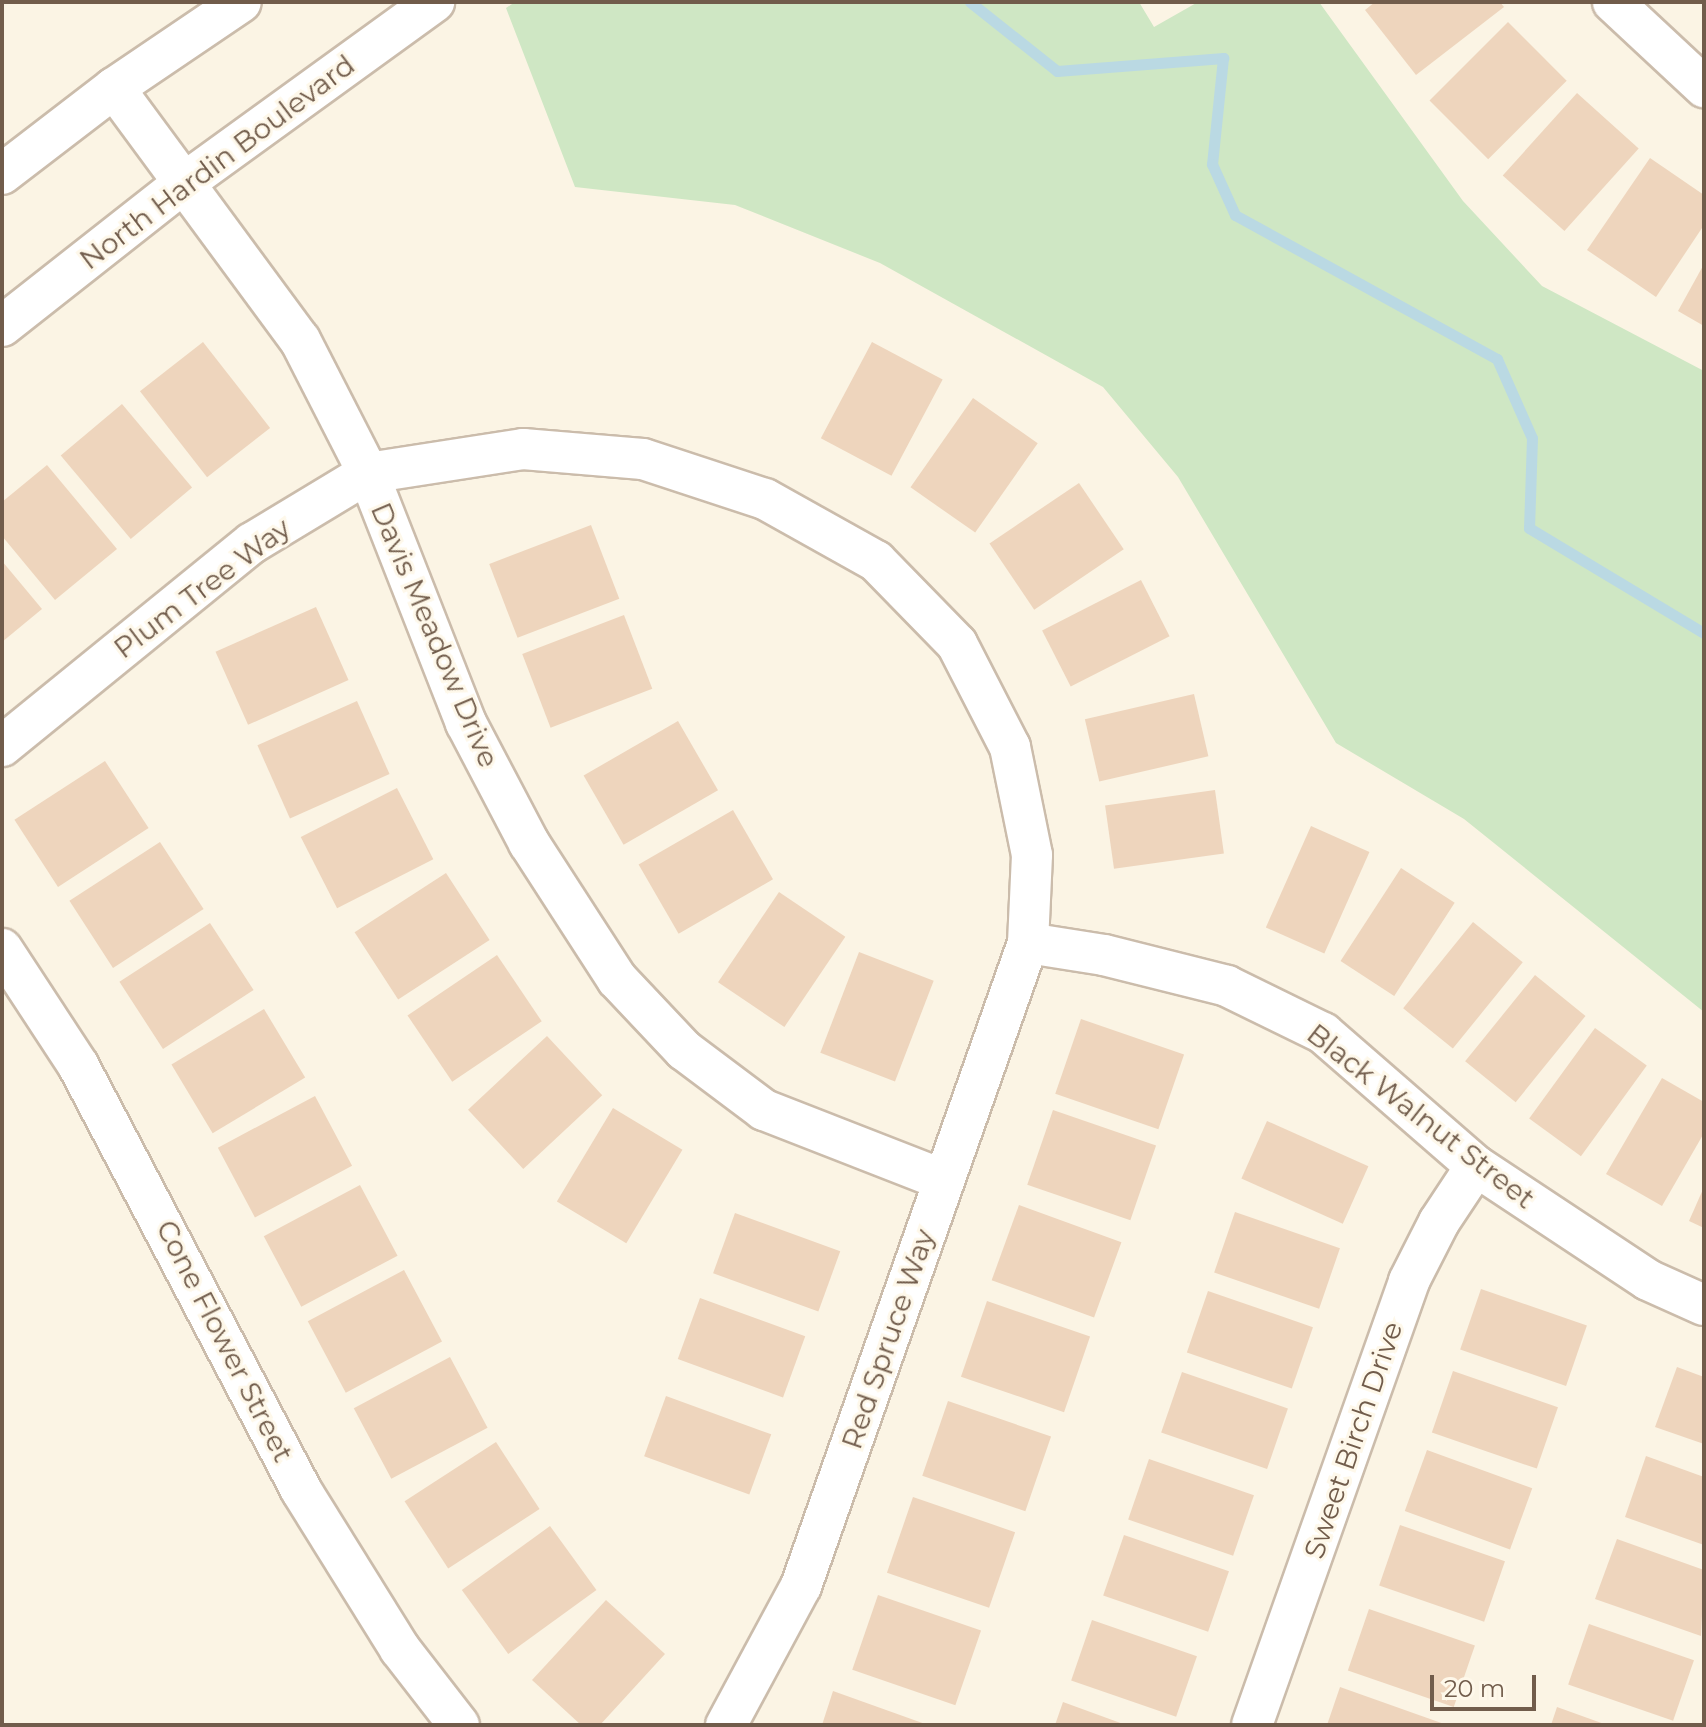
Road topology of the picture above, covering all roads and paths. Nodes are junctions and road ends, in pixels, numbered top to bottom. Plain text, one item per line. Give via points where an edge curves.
1 (241, 2) edge
2 (434, 2) edge
3 (1613, 2) edge
4 (1704, 87) edge
5 (114, 88) junction
6 (2, 174) edge
7 (184, 183) junction
8 (2, 326) edge
9 (368, 473) junction
10 (2, 746) edge
11 (1028, 943) junction
12 (2, 949) edge
13 (1476, 1166) junction
14 (944, 1180) junction
15 (1704, 1305) edge
16 (459, 1725) edge
17 (726, 1725) edge
18 (1252, 1725) edge

1 - 5 street
2 - 7 street, North Hardin Boulevard
3 - 4 street
5 - 6 street
5 - 7 street, Davis Meadow Drive
7 - 8 street, North Hardin Boulevard
7 - 9 street, Davis Meadow Drive via 300,340
9 - 10 street, Plum Tree Way via 252,543
9 - 11 street, Plum Tree Way via 523,449 643,459 765,499 876,561 957,644 1010,747 1032,855
9 - 14 street, Davis Meadow Drive via 466,723 529,843 617,979 684,1050 764,1110
11 - 13 street, Black Walnut Street via 1104,955 1227,986 1323,1033
11 - 14 street, Red Spruce Way
12 - 16 street, Cone Flower Street via 85,1079 301,1490 400,1649
13 - 15 street, Black Walnut Street via 1648,1280
13 - 18 street, Sweet Birch Drive via 1409,1281
14 - 17 street, Red Spruce Way via 801,1586

